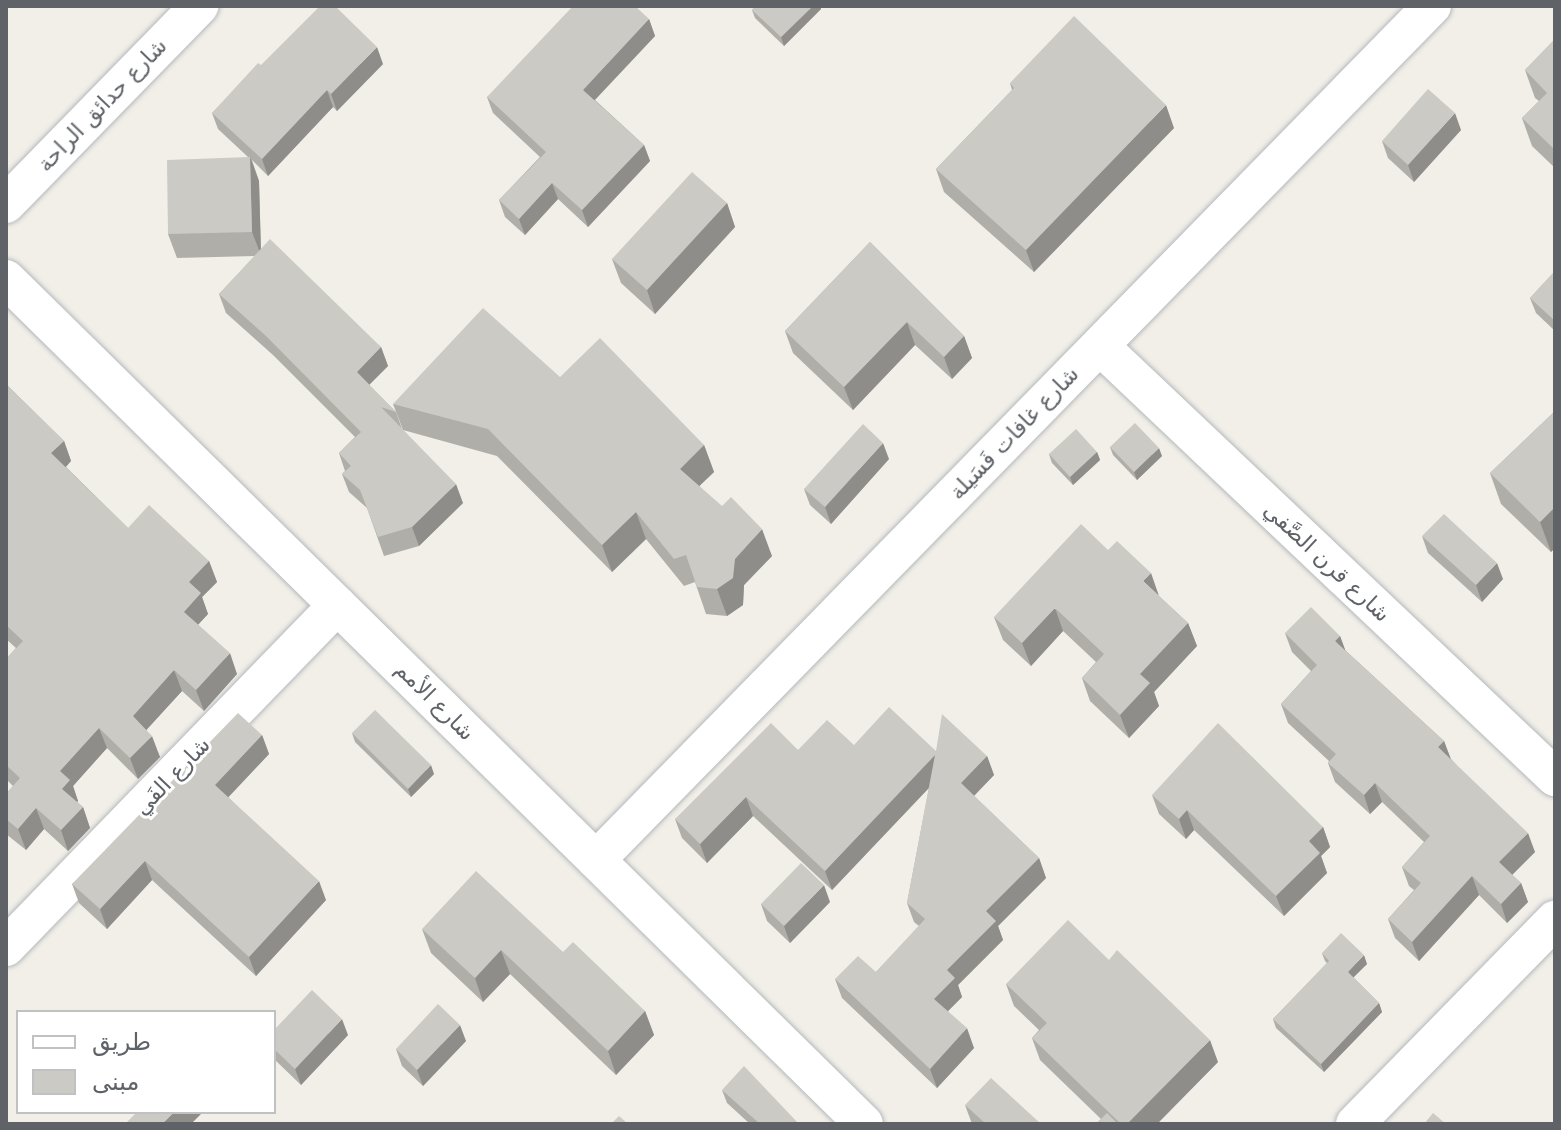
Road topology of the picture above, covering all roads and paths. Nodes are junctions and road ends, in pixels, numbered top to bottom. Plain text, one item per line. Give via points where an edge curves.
1 (199, 6) edge
2 (1432, 6) edge
3 (6, 204) edge
4 (6, 279) edge
5 (1100, 346) junction
6 (337, 605) junction
7 (1555, 777) edge
8 (596, 860) junction
9 (1555, 920) edge
10 (6, 947) edge
11 (864, 1124) edge
12 (1355, 1124) edge

1 - 3 street, شارع حدائق الراحة
2 - 5 street, شارع غافات فَسَيلة
4 - 6 street, شارع الأمم
5 - 7 street, شارع قرن الصَّفي
5 - 8 street, شارع غافات فَسَيلة
6 - 8 street, شارع الأمم
6 - 10 street, شارع الفَي
8 - 11 street, شارع الأمم
9 - 12 street

